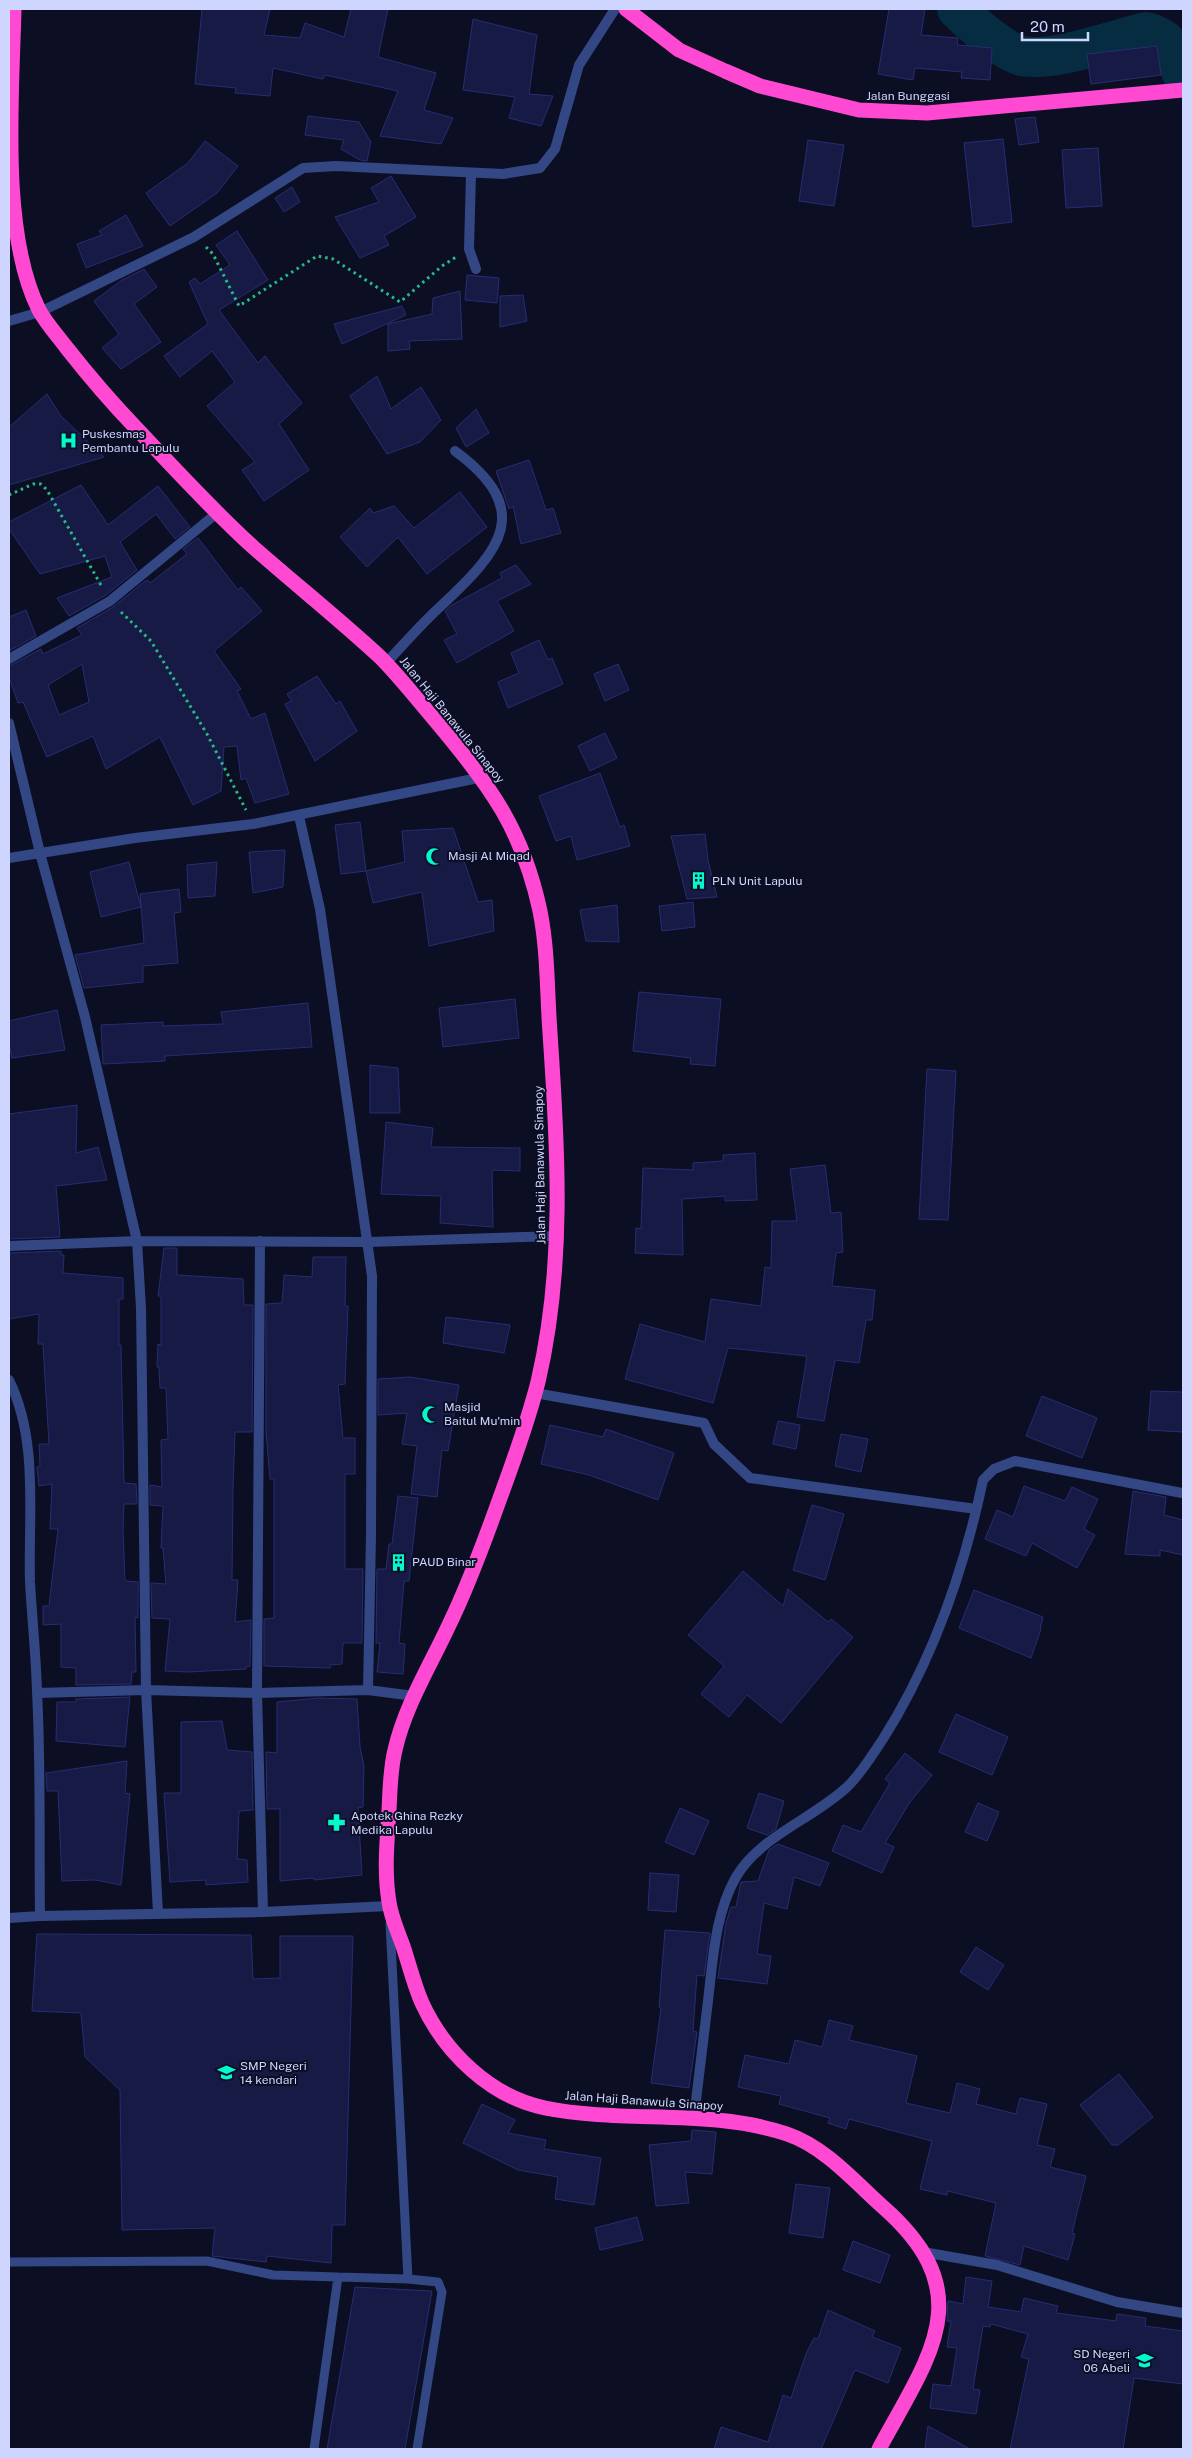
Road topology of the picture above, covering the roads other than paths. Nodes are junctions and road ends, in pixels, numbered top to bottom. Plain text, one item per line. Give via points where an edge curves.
1 (14, 9) edge
2 (615, 9) edge
3 (626, 9) edge
4 (1178, 91) edge
5 (10, 111) edge
6 (471, 174) junction
7 (476, 269) dead end
8 (40, 312) junction
9 (9, 321) edge
10 (455, 451) dead end
11 (217, 513) junction
12 (9, 659) edge
13 (386, 663) junction
14 (9, 723) edge
15 (483, 777) junction
16 (299, 816) junction
17 (40, 853) junction
18 (9, 858) edge
19 (558, 1236) junction
20 (137, 1241) junction
21 (260, 1241) junction
22 (369, 1242) junction
23 (9, 1246) edge
24 (9, 1380) edge
25 (535, 1393) junction
26 (1182, 1494) dead end
27 (976, 1508) junction
28 (146, 1690) junction
29 (368, 1690) junction
30 (37, 1693) junction
31 (258, 1693) junction
32 (414, 1696) junction
33 (389, 1906) junction
34 (263, 1912) junction
35 (158, 1913) junction
36 (40, 1916) junction
37 (9, 1918) edge
38 (694, 2117) junction
39 (923, 2252) junction
40 (9, 2262) edge
41 (338, 2277) junction
42 (408, 2279) junction
43 (1183, 2313) edge
44 (314, 2449) edge
45 (417, 2449) edge
46 (879, 2449) edge

1 - 5 highway, Jalan Haji Banawula Sinapoy
2 - 6 street via 579,65 562,128 548,160 540,168 516,173
3 - 4 highway, Jalan Bunggasi via 679,50 725,72 760,86 859,110 926,113
5 - 8 highway, Jalan Haji Banawula Sinapoy via 15,224 24,266
6 - 7 street via 469,249
6 - 8 street via 336,166 303,168 194,237
8 - 9 street
8 - 11 highway, Jalan Haji Banawula Sinapoy via 107,398
10 - 13 street via 483,474 502,508 498,539 480,568
11 - 12 street via 110,601
11 - 13 highway, Jalan Haji Banawula Sinapoy
13 - 15 highway, Jalan Haji Banawula Sinapoy
14 - 17 street
15 - 16 street
15 - 19 highway, Jalan Haji Banawula Sinapoy via 504,811 524,854 540,911 555,1116
16 - 17 street
16 - 22 street via 320,908
17 - 18 street
17 - 20 street via 85,1017
19 - 22 street
19 - 25 highway, Jalan Haji Banawula Sinapoy via 546,1336
20 - 21 street
20 - 23 street
20 - 28 street via 142,1338
21 - 22 street
21 - 31 street
22 - 29 street via 373,1307
24 - 30 street via 27,1432 30,1582
25 - 27 street via 704,1423 714,1444 750,1478
25 - 32 highway, Jalan Haji Banawula Sinapoy via 488,1531 453,1618
26 - 27 street via 1014,1462 994,1469 983,1480
27 - 38 street via 942,1623 885,1735 849,1786 747,1862 726,1896 714,1951
28 - 30 street
28 - 31 street
28 - 35 street
29 - 31 street
29 - 32 street
30 - 36 street
31 - 34 street
32 - 33 highway, Jalan Haji Banawula Sinapoy via 393,1756 386,1856
33 - 34 street
33 - 38 highway, Jalan Haji Banawula Sinapoy via 422,2003 440,2035 482,2080 540,2108 628,2117
33 - 42 lane
34 - 35 street
35 - 36 street
36 - 37 street
38 - 39 highway, Jalan Haji Banawula Sinapoy via 758,2126 794,2136 817,2148 894,2217
39 - 43 street via 984,2262 1117,2302
39 - 46 highway, Jalan Haji Banawula Sinapoy via 936,2278 938,2324 924,2368
40 - 41 lane via 199,2261 273,2275
41 - 42 lane
41 - 44 lane
42 - 45 lane via 438,2282 442,2292

